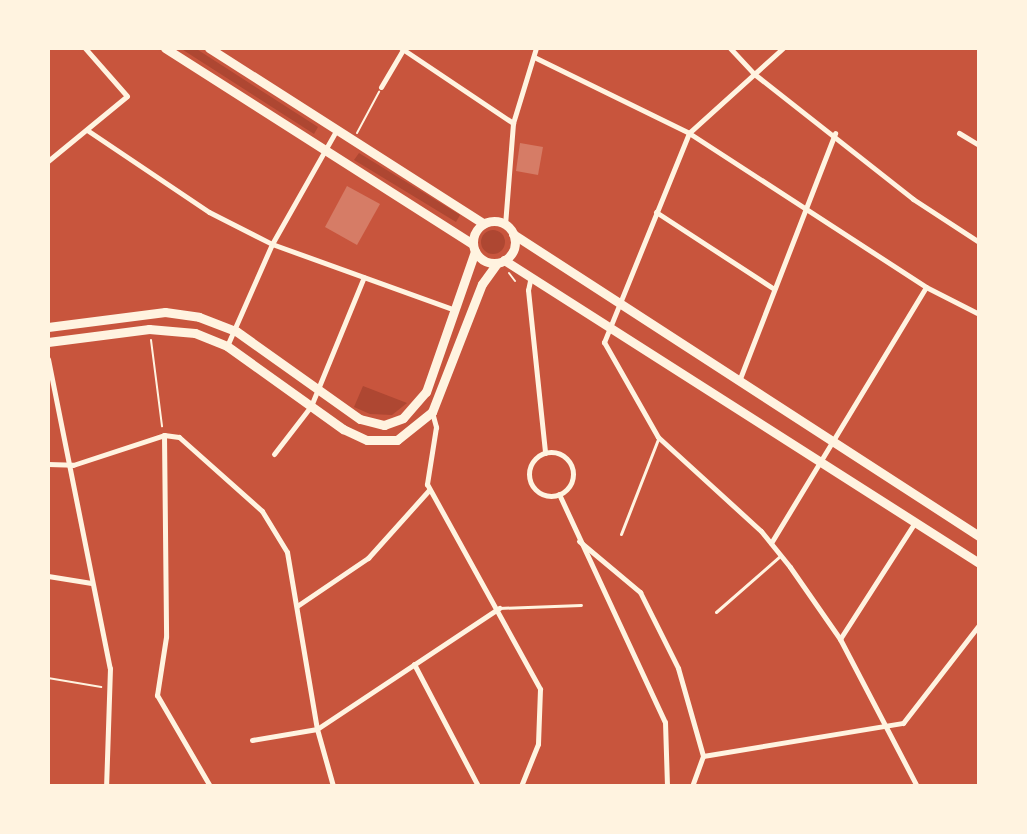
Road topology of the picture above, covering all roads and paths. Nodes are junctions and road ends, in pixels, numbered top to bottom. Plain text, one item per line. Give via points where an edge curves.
1 (85, 48) edge
2 (165, 48) edge
3 (209, 48) edge
4 (536, 48) edge
5 (730, 48) edge
6 (783, 48) edge
7 (403, 49) edge
8 (534, 57) junction
9 (753, 73) junction
10 (381, 87) joint
11 (513, 123) junction
12 (337, 129) junction
13 (87, 130) junction
14 (688, 132) junction
15 (835, 133) junction
16 (960, 133) dead end
17 (354, 139) junction
18 (979, 145) edge
19 (326, 152) junction
20 (48, 161) edge
21 (807, 207) junction
22 (656, 212) junction
23 (484, 224) junction
24 (505, 225) junction
25 (513, 234) junction
26 (979, 242) edge
27 (272, 244) junction
28 (474, 248) junction
29 (501, 262) junction
30 (532, 274) junction
31 (507, 276) dead end
32 (364, 277) junction
33 (516, 281) dead end
34 (926, 287) junction
35 (774, 289) junction
36 (619, 304) junction
37 (457, 310) junction
38 (979, 314) edge
39 (610, 325) junction
40 (48, 327) edge
41 (149, 329) junction
42 (236, 331) junction
43 (48, 342) edge
44 (227, 345) junction
45 (48, 359) edge
46 (739, 382) junction
47 (317, 390) junction
48 (426, 392) junction
49 (440, 398) junction
50 (311, 406) junction
51 (432, 412) junction
52 (164, 435) junction
53 (658, 437) junction
54 (833, 442) junction
55 (544, 453) junction
56 (274, 454) dead end
57 (818, 460) junction
58 (48, 464) edge
59 (73, 465) junction
60 (429, 490) junction
61 (559, 494) junction
62 (915, 521) junction
63 (621, 534) dead end
64 (979, 536) edge
65 (578, 540) junction
66 (771, 543) junction
67 (781, 555) junction
68 (979, 563) edge
69 (48, 576) edge
70 (91, 583) junction
71 (581, 605) dead end
72 (297, 606) junction
73 (499, 608) junction
74 (716, 612) dead end
75 (979, 625) edge
76 (840, 639) junction
77 (414, 664) junction
78 (48, 678) edge
79 (110, 688) junction
80 (889, 726) junction
81 (317, 729) junction
82 (252, 740) dead end
83 (703, 756) junction
84 (106, 786) edge
85 (210, 786) edge
86 (333, 786) edge
87 (478, 786) edge
88 (521, 786) edge
89 (667, 786) edge
90 (692, 786) edge
91 (916, 786) edge

1 - 13 street via 127,96
2 - 19 highway
3 - 12 highway
4 - 8 street
5 - 9 street
6 - 9 street
7 - 10 street
7 - 11 street
8 - 11 street
8 - 14 street
9 - 14 street
9 - 15 street
10 - 17 path
11 - 24 street
12 - 17 highway
12 - 19 street
13 - 20 street
13 - 27 street via 209,212
14 - 21 street
14 - 22 street
15 - 21 street
15 - 26 street via 913,199
16 - 18 street
17 - 23 highway
19 - 27 street
19 - 28 highway
21 - 34 street
21 - 35 street
22 - 35 street
22 - 36 street
23 - 24 highway
23 - 28 highway
24 - 25 highway
25 - 29 highway via 514,246
25 - 36 highway
27 - 32 street
27 - 42 street
28 - 29 highway via 484,261
28 - 37 highway
29 - 30 highway
29 - 49 highway via 482,284
30 - 39 highway
30 - 55 street via 528,290
31 - 33 path
32 - 37 street
32 - 47 street
34 - 38 street
34 - 54 street
35 - 46 street
36 - 39 street
36 - 46 highway
37 - 48 highway
39 - 53 street via 606,350
39 - 57 highway
40 - 42 highway via 165,312
41 - 43 highway
41 - 44 highway via 195,333
41 - 52 path
42 - 44 street
42 - 47 highway
44 - 50 highway
45 - 59 street
46 - 54 highway
47 - 48 highway via 377,426 403,418
47 - 50 street
48 - 49 highway
49 - 51 highway
50 - 51 highway via 351,434 379,441 409,434
50 - 56 street
51 - 60 street via 436,427
52 - 59 street
52 - 72 street via 190,443 271,520 287,552
52 - 85 street via 166,637 157,695
53 - 63 lane
53 - 66 street
54 - 57 street
54 - 64 highway
55 - 61 street via 559,453 570,463 570,484
55 - 61 street via 533,461 530,481 545,495
57 - 62 highway
57 - 66 street
58 - 59 street
59 - 70 street
60 - 72 street via 375,552
60 - 73 street
61 - 65 street
62 - 68 highway
62 - 76 street
65 - 83 street via 640,592 678,668
65 - 89 street via 665,722
66 - 67 street
67 - 74 lane
67 - 76 street
69 - 70 street
70 - 79 street
71 - 73 lane
72 - 81 street
73 - 77 street
73 - 88 street via 540,689 538,744
75 - 80 street via 903,723
76 - 80 street
77 - 81 street
77 - 87 street
78 - 79 path
79 - 84 street
80 - 83 street
80 - 91 street
81 - 82 street
81 - 86 street
83 - 90 street

